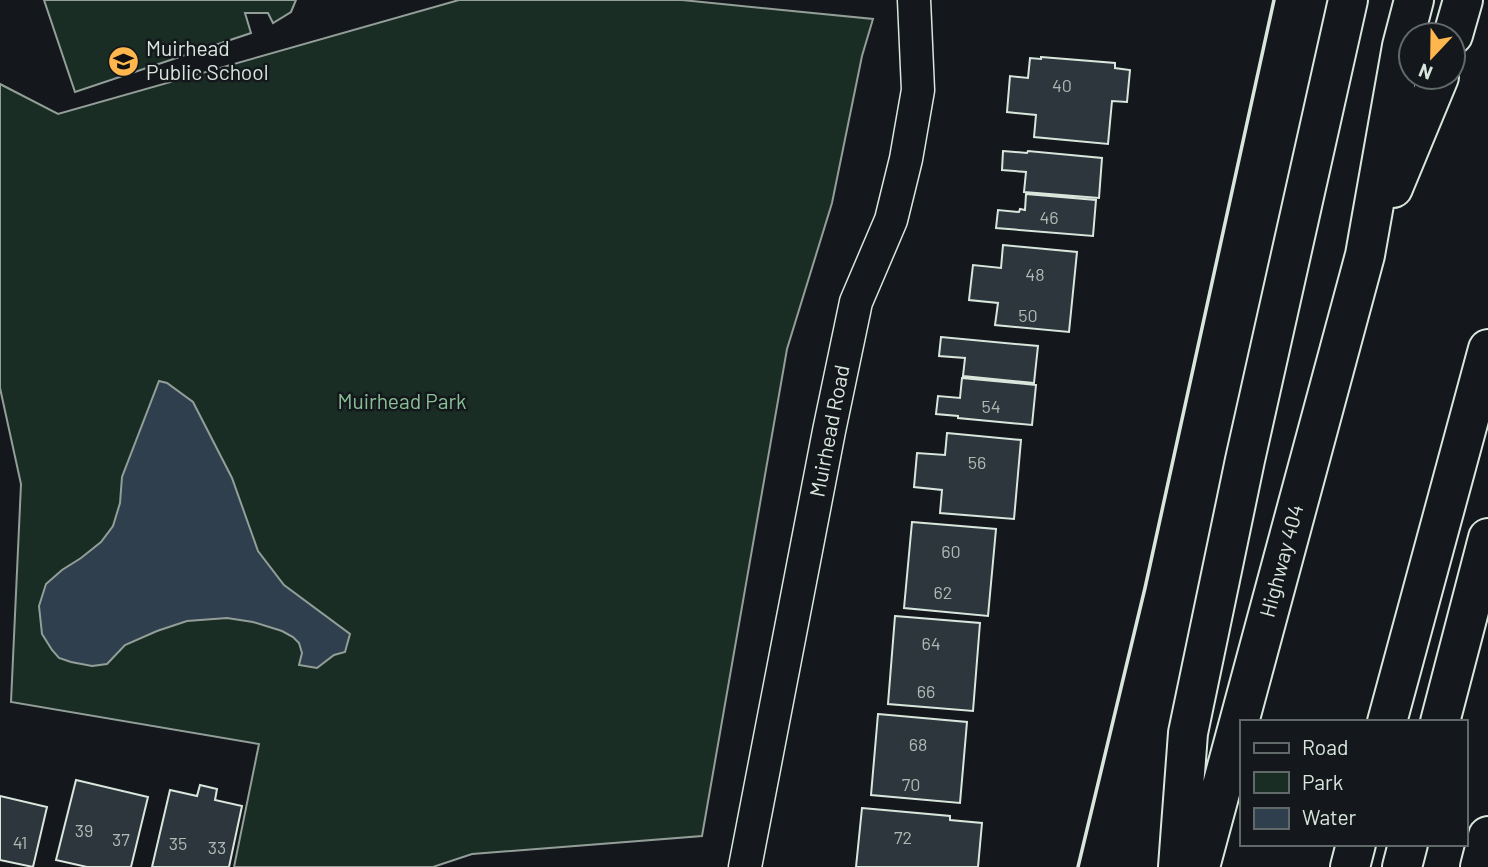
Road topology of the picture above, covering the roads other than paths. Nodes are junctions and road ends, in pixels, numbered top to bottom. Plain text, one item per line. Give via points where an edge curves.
1 (914, 0) edge
2 (1348, 0) edge
3 (1414, 0) edge
4 (1463, 0) edge
5 (1457, 21) edge
6 (1433, 91) edge
7 (1365, 255) junction
8 (1488, 349) edge
9 (1488, 538) edge
10 (1388, 720) edge
11 (1441, 720) edge
12 (1488, 836) edge
13 (1355, 846) edge
14 (1407, 846) edge
15 (745, 867) edge
16 (1178, 867) edge
17 (1200, 867) edge
18 (1350, 867) edge
19 (1402, 867) edge
20 (1480, 867) edge

1 - 15 street, Muirhead Road via 918,90 906,159 891,220 856,302
2 - 16 highway via 1188,733
3 - 7 highway, Highway 404
4 - 5 highway
6 - 7 highway, Highway 404
7 - 17 highway, Highway 404
8 - 10 highway
9 - 11 highway
12 - 20 highway
13 - 18 highway
14 - 19 highway

